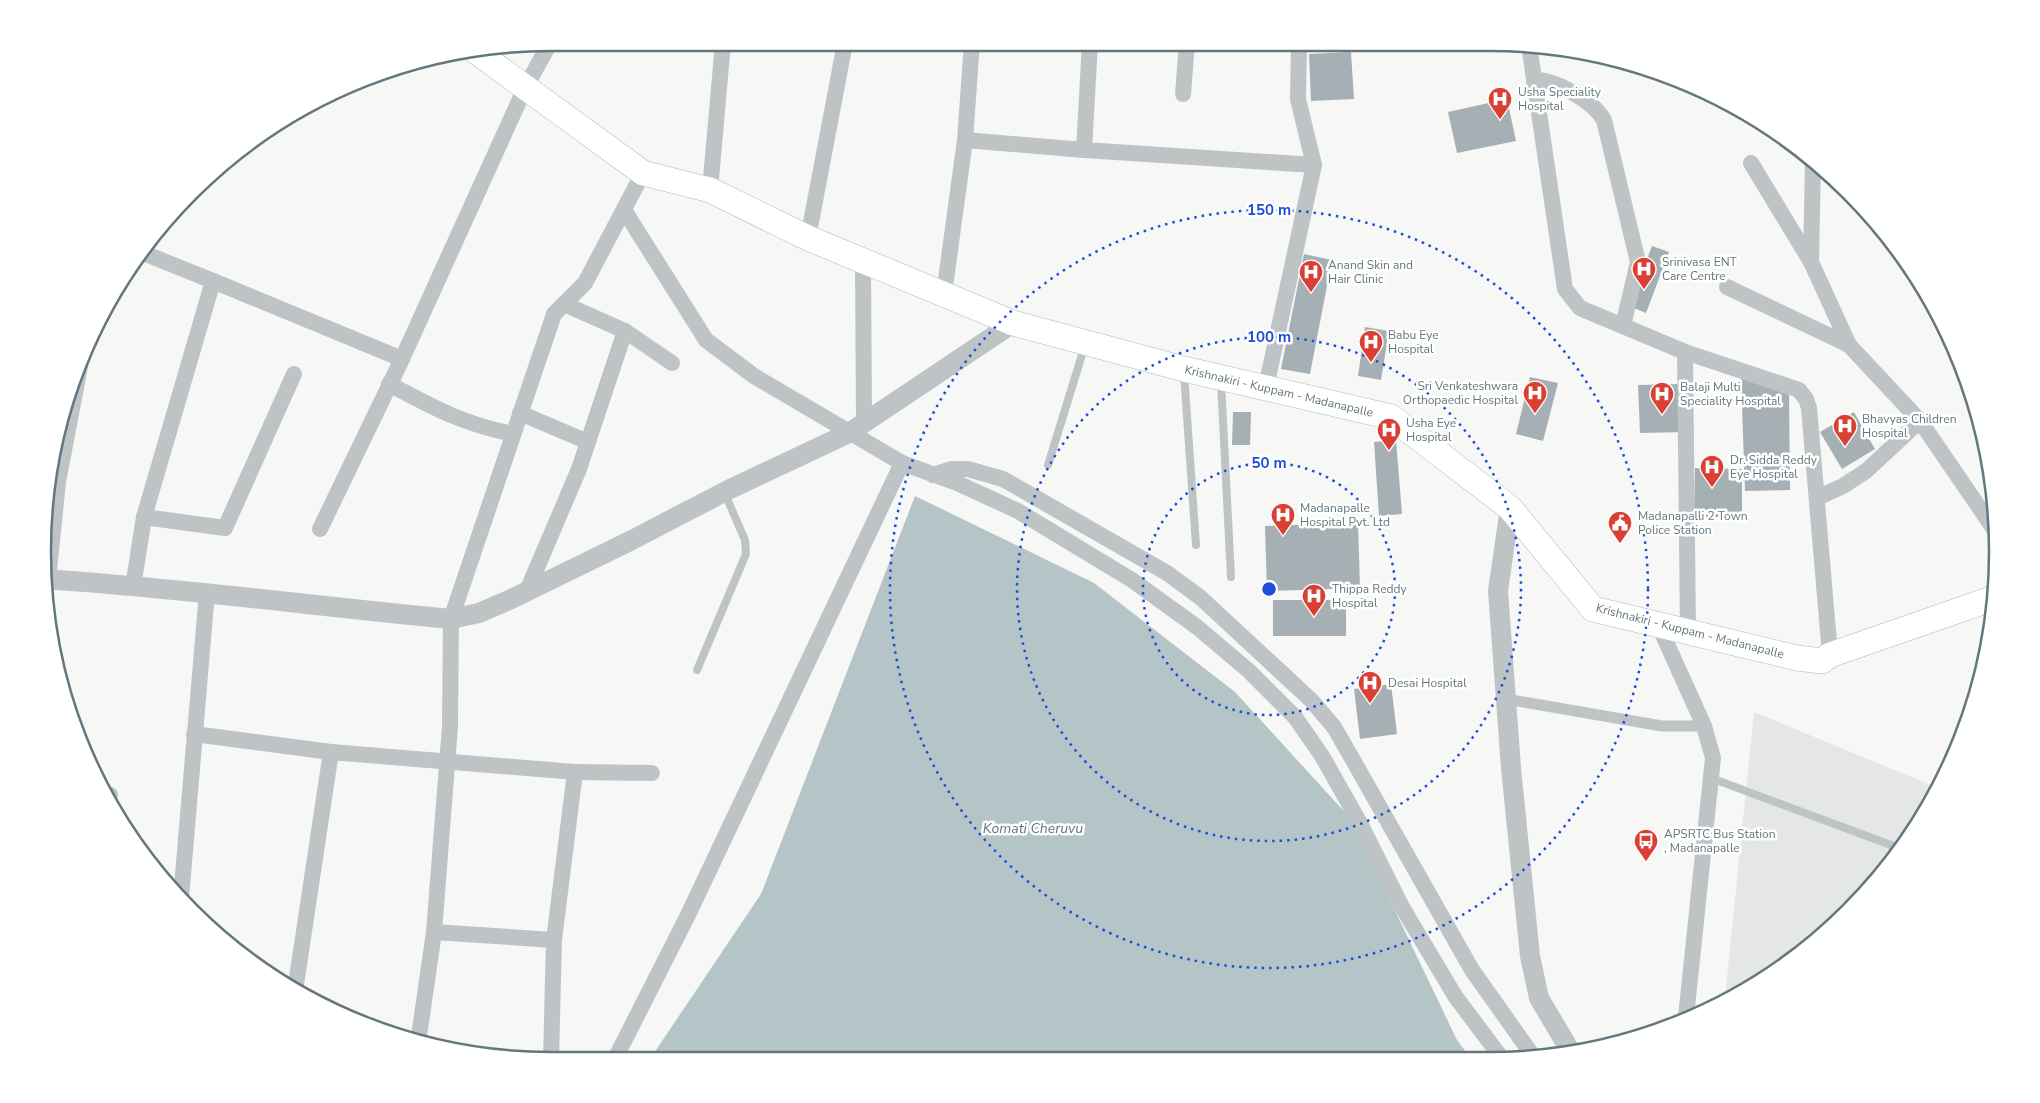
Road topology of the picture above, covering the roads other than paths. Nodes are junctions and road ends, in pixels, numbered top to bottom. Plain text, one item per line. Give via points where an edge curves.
1 (545, 51) edge
2 (722, 51) edge
3 (843, 51) edge
4 (971, 51) edge
5 (1090, 51) edge
6 (1186, 51) edge
7 (1299, 51) edge
8 (1530, 53) edge
9 (483, 57) edge
10 (1534, 80) junction
11 (525, 88) junction
12 (1183, 94) dead end
13 (965, 140) junction
14 (1084, 150) junction
15 (1751, 163) dead end
16 (1314, 165) junction
17 (1812, 170) edge
18 (643, 173) junction
19 (710, 190) junction
20 (624, 210) junction
21 (808, 238) junction
22 (149, 255) edge
23 (863, 262) junction
24 (1811, 262) junction
25 (213, 281) junction
26 (1727, 287) dead end
27 (944, 294) junction
28 (564, 304) junction
29 (1013, 323) junction
30 (1623, 326) junction
31 (625, 331) junction
32 (1085, 344) junction
33 (1849, 345) junction
34 (1685, 352) junction
35 (402, 358) junction
36 (672, 363) dead end
37 (1184, 369) junction
38 (294, 374) dead end
39 (1221, 378) junction
40 (389, 384) junction
41 (1266, 387) junction
42 (520, 413) junction
43 (1920, 421) junction
44 (856, 428) junction
45 (513, 434) junction
46 (588, 442) junction
47 (902, 464) junction
48 (1048, 465) dead end
49 (933, 475) junction
50 (724, 492) junction
51 (1817, 498) junction
52 (1510, 508) junction
53 (144, 517) junction
54 (1988, 520) edge
55 (320, 528) dead end
56 (1196, 545) dead end
57 (1231, 577) dead end
58 (52, 580) edge
59 (133, 587) junction
60 (527, 591) junction
61 (207, 592) junction
62 (1986, 601) edge
63 (451, 619) junction
64 (1658, 624) junction
65 (1688, 633) junction
66 (1830, 655) junction
67 (697, 670) dead end
68 (1506, 699) junction
69 (1704, 726) junction
70 (194, 734) junction
71 (331, 752) junction
72 (447, 764) junction
73 (575, 772) junction
74 (652, 773) dead end
75 (1711, 778) junction
76 (1892, 846) edge
77 (182, 888) edge
78 (434, 932) junction
79 (554, 940) junction
80 (296, 982) edge
81 (1687, 1011) edge
82 (419, 1034) edge
83 (1567, 1045) edge
84 (1529, 1050) edge
85 (550, 1052) edge
86 (619, 1052) edge
87 (1497, 1052) edge

1 - 11 street
2 - 19 street
3 - 21 street
4 - 13 street
5 - 14 street
6 - 12 street
7 - 16 street via 1298,99
8 - 10 street
9 - 11 main road
10 - 30 street via 1565,289 1580,308
10 - 30 street via 1545,79 1591,104 1604,120 1638,262
11 - 18 main road
11 - 35 street
13 - 14 street
13 - 27 street
14 - 16 street
15 - 24 street
16 - 41 street
17 - 24 street
18 - 19 main road, Krishnakiri - Kuppam - Madanapalle
18 - 20 street
19 - 21 main road, Krishnakiri - Kuppam - Madanapalle
20 - 28 street via 585,283
20 - 44 street via 706,340 754,376
21 - 23 main road, Krishnakiri - Kuppam - Madanapalle
22 - 25 street
23 - 27 main road, Krishnakiri - Kuppam - Madanapalle
23 - 44 street
24 - 33 street
25 - 35 street
25 - 53 street
26 - 33 street
27 - 29 main road, Krishnakiri - Kuppam - Madanapalle
28 - 31 street
28 - 42 street via 554,314
29 - 32 main road, Krishnakiri - Kuppam - Madanapalle
29 - 44 street
30 - 34 street
31 - 36 street
31 - 46 street
32 - 37 main road, Krishnakiri - Kuppam - Madanapalle
32 - 48 lane
33 - 43 street
34 - 51 street via 1798,390 1810,408
34 - 65 street
35 - 40 street
37 - 39 main road, Krishnakiri - Kuppam - Madanapalle
37 - 56 lane
38 - 53 street via 226,528
39 - 41 main road, Krishnakiri - Kuppam - Madanapalle
39 - 57 lane
40 - 45 street via 454,418 480,428
40 - 55 street
41 - 52 main road, Krishnakiri - Kuppam - Madanapalle via 1391,417
42 - 45 street
42 - 46 street
43 - 51 street via 1866,471
43 - 54 street
44 - 47 street
44 - 50 street
45 - 63 street
46 - 60 street
47 - 49 street
47 - 86 street via 688,915
49 - 84 street via 951,469 968,469 1003,479 1167,572 1201,598 1311,700 1334,727 1472,970
49 - 87 street via 1018,511 1132,580 1198,627 1295,717 1322,756 1402,907 1455,996
50 - 60 street
50 - 67 lane via 745,540 746,554
51 - 66 street
52 - 64 main road, Krishnakiri - Kuppam - Madanapalle via 1593,609
52 - 68 street via 1498,591
53 - 59 street
58 - 59 street
59 - 61 street
60 - 63 street via 479,614
61 - 63 street via 256,600
61 - 70 street
62 - 66 main road, Krishnakiri - Kuppam - Madanapalle
63 - 72 street
64 - 65 main road, Krishnakiri - Kuppam - Madanapalle
64 - 69 street
65 - 66 main road, Krishnakiri - Kuppam - Madanapalle via 1797,658 1822,661
68 - 69 street via 1662,726
68 - 83 street via 1530,956 1539,998
69 - 75 street via 1713,758
70 - 71 street
70 - 77 street
71 - 72 street
71 - 80 street
72 - 73 street
72 - 78 street
73 - 74 street
73 - 79 street
75 - 76 lane
75 - 81 street
78 - 79 street
78 - 82 street
79 - 85 street

